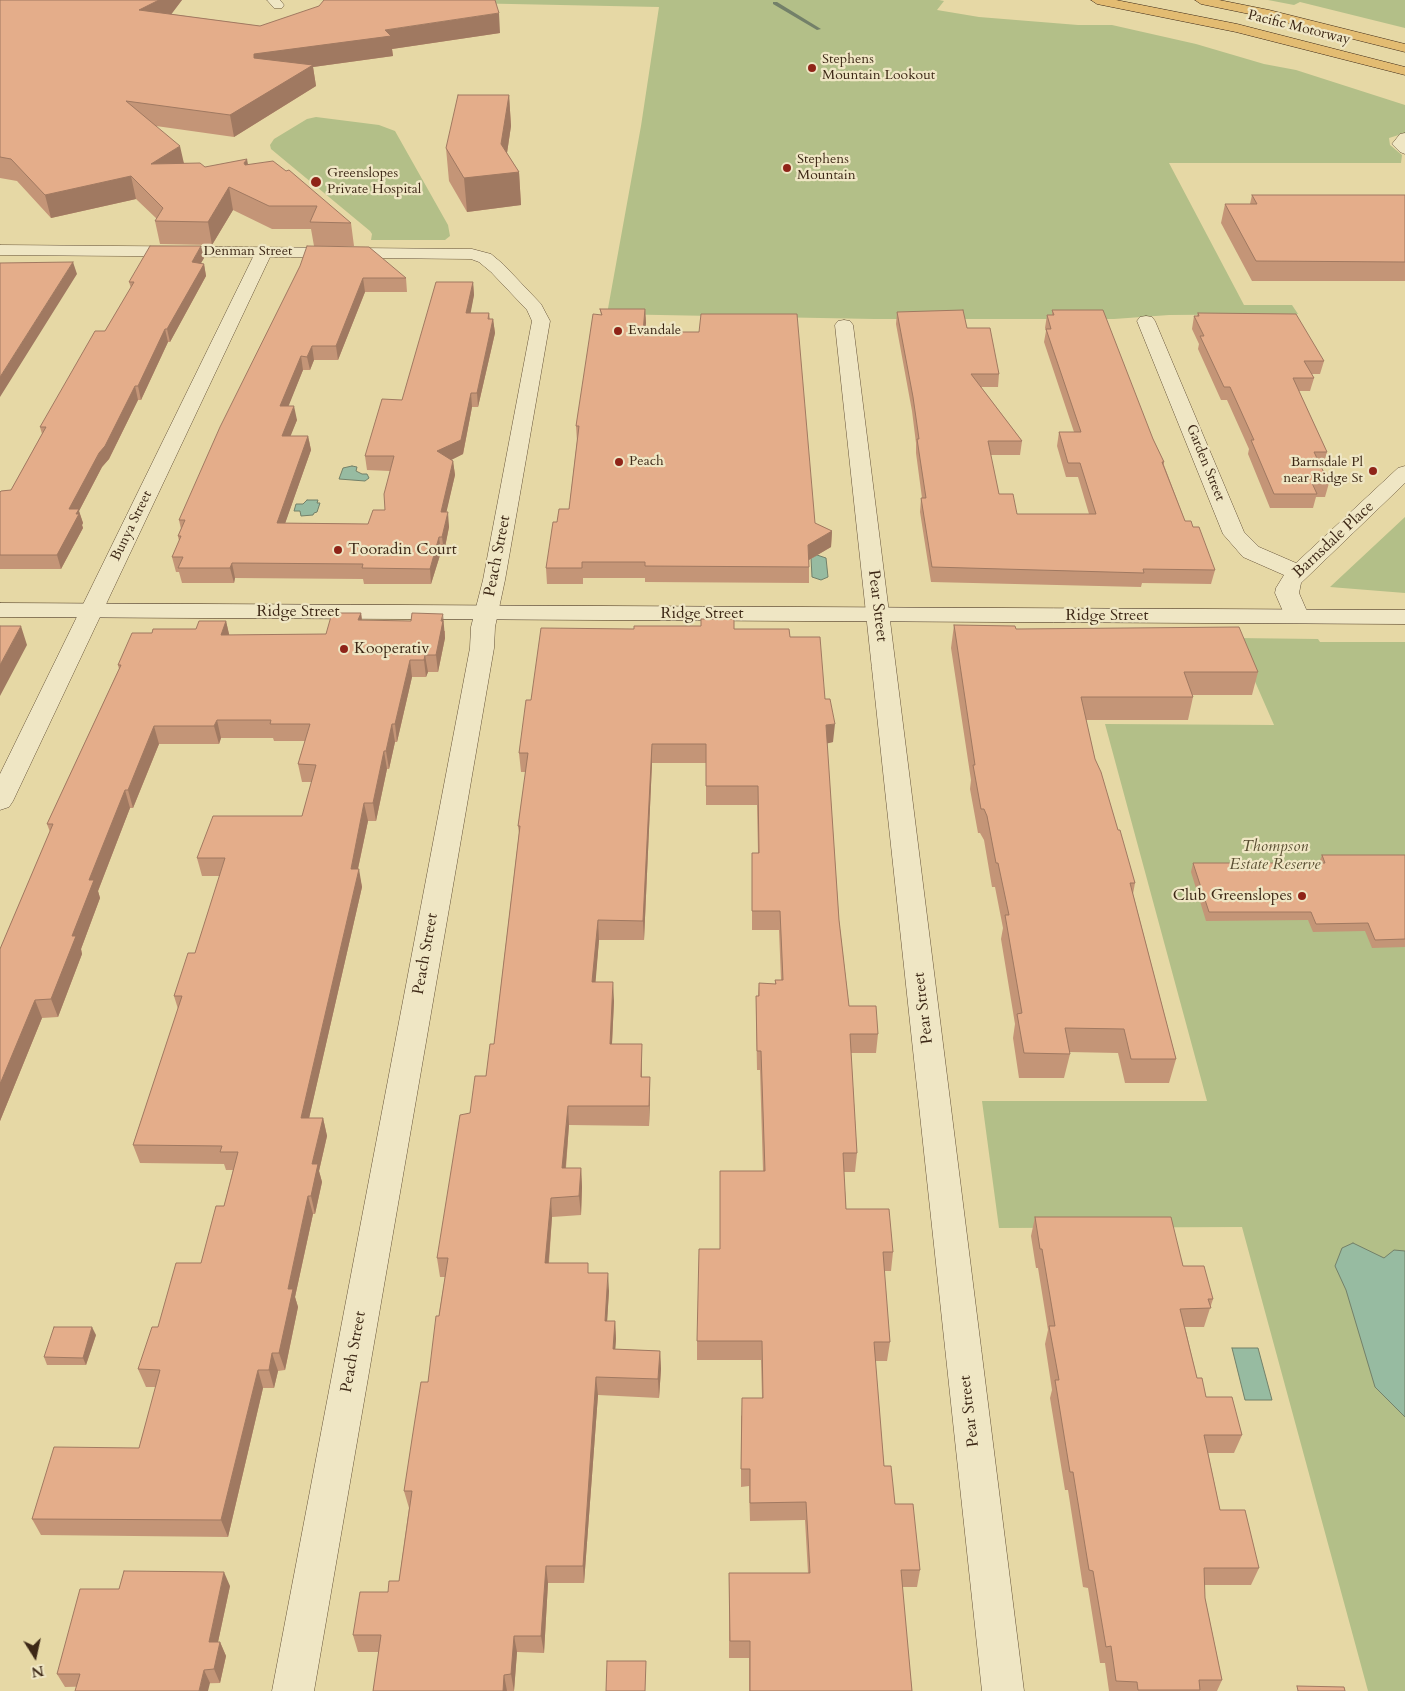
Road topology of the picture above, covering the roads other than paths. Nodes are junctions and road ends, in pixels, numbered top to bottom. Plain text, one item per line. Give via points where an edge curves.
1 (1097, 0) edge
2 (1200, 0) edge
3 (1405, 48) edge
4 (1405, 71) edge
5 (1405, 137) edge
6 (1405, 149) edge
7 (0, 250) edge
8 (264, 252) junction
9 (466, 253) joint
10 (1146, 321) dead end
11 (844, 326) dead end
12 (1405, 472) edge
13 (1299, 573) junction
14 (0, 610) edge
15 (92, 611) junction
16 (486, 613) junction
17 (878, 615) junction
18 (1297, 616) junction
19 (1405, 617) edge
20 (0, 801) edge
21 (292, 1691) edge
22 (1003, 1691) edge

1 - 4 highway, Pacific Motorway via 1237,28
2 - 3 highway, Pacific Motorway
5 - 6 street via 1400,144
7 - 8 street, Denman Street
8 - 9 street, Denman Street
8 - 15 street, Bunya Street
9 - 16 street, Peach Street via 485,258 497,268 535,308 541,321
10 - 13 street, Garden Street via 1234,534 1251,552
11 - 17 street, Pear Street
12 - 13 street, Barnsdale Place
13 - 18 street, Barnsdale Place via 1287,588
14 - 15 street, Ridge Street
15 - 16 street, Ridge Street
15 - 20 street, Bunya Street
16 - 17 street, Ridge Street
16 - 21 street, Peach Street
17 - 18 street, Ridge Street
17 - 22 street, Pear Street
18 - 19 street, Ridge Street

